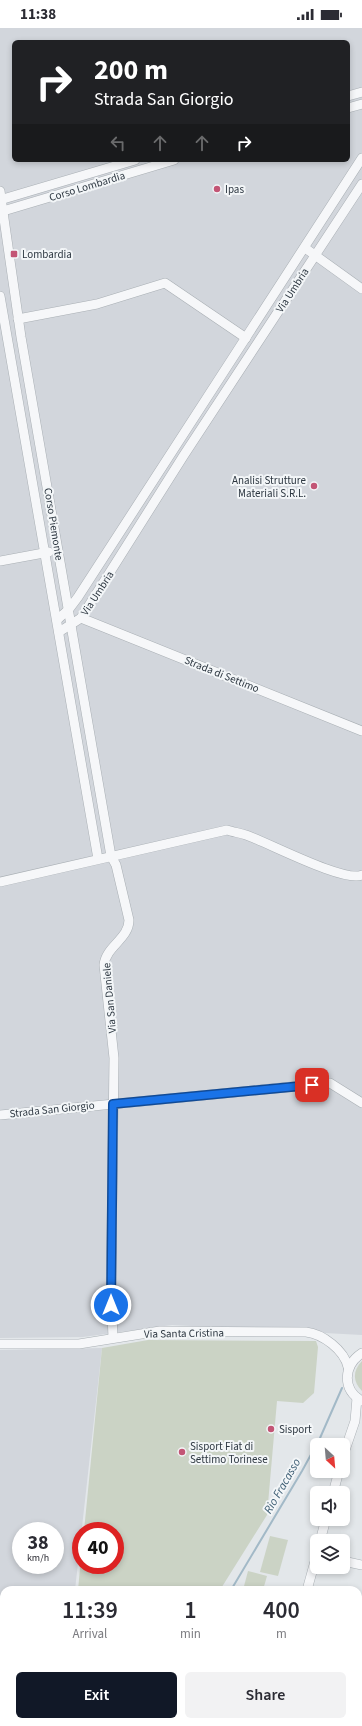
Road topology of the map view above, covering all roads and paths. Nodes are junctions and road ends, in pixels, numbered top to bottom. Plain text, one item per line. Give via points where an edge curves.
1 (362, 92) edge
2 (350, 95) edge
3 (362, 104) edge
4 (350, 107) edge
5 (362, 158) edge
6 (128, 162) edge
7 (160, 162) edge
8 (351, 176) junction
9 (362, 183) edge
10 (0, 197) edge
11 (1, 212) edge
12 (304, 248) junction
13 (315, 256) junction
14 (362, 289) edge
15 (0, 296) edge
16 (18, 319) junction
17 (21, 337) junction
18 (246, 338) junction
19 (8, 340) junction
20 (29, 382) junction
21 (15, 386) junction
22 (213, 390) junction
23 (223, 396) junction
24 (174, 448) junction
25 (184, 455) junction
26 (115, 540) junction
27 (127, 545) junction
28 (58, 550) junction
29 (45, 552) junction
30 (0, 561) edge
31 (69, 609) junction
32 (81, 618) junction
33 (57, 620) junction
34 (72, 625) junction
35 (59, 632) junction
36 (362, 731) edge
37 (99, 783) junction
38 (85, 786) junction
39 (111, 856) junction
40 (98, 859) junction
41 (362, 875) edge
42 (0, 882) edge
43 (362, 1103) edge
44 (113, 1104) junction
45 (0, 1115) edge
46 (113, 1338) junction
47 (0, 1344) edge
48 (340, 1352) junction
49 (362, 1353) edge
50 (348, 1367) junction
51 (360, 1400) edge
52 (362, 1411) edge
53 (356, 1421) junction
54 (350, 1438) edge
55 (350, 1562) edge
56 (362, 1565) edge
57 (312, 1574) edge
58 (309, 1586) edge

1 - 2 street
3 - 4 street
5 - 8 street, Via Umbria
6 - 10 street, Corso Lombardia
7 - 11 street, Corso Lombardia
8 - 9 street, Via Umbria
8 - 12 street, Via Umbria
9 - 13 street, Via Umbria
10 - 11 street, Corso Piemonte
11 - 16 street, Corso Piemonte
12 - 13 street
12 - 18 street, Via Umbria
13 - 14 street
13 - 23 street, Via Umbria
15 - 19 street, Corso Piemonte
16 - 17 street, Corso Piemonte
16 - 18 street via 97,304 165,283
17 - 19 street
17 - 20 street, Corso Piemonte
18 - 22 street, Via Umbria
19 - 21 street, Corso Piemonte
20 - 21 street
20 - 28 street, Corso Piemonte
21 - 29 street, Corso Piemonte
22 - 23 street
22 - 24 street, Via Umbria
23 - 25 street, Via Umbria
24 - 25 street
24 - 26 street, Via Umbria
25 - 27 street, Via Umbria
26 - 27 street
26 - 31 street, Via Umbria
27 - 32 street, Via Umbria
28 - 29 street
28 - 31 street, Corso Piemonte
29 - 30 street
29 - 33 street, Corso Piemonte
31 - 33 street, Via Umbria
31 - 34 street, Corso Piemonte
32 - 34 street, Via Umbria
32 - 36 street, Strada di Settimo
33 - 35 street, Corso Piemonte
34 - 35 street, Via Umbria
34 - 37 street, Corso Piemonte
35 - 38 street, Corso Piemonte
37 - 38 street
37 - 39 street, Corso Piemonte
38 - 40 street, Corso Piemonte
39 - 40 street
39 - 41 street via 228,830 245,834 351,877
39 - 44 street, Via San Daniele via 116,865 129,920 128,928 108,953 104,963 114,1058
40 - 42 street
43 - 44 street, Strada San Giorgio via 330,1083
44 - 45 street, Strada San Giorgio
44 - 46 street, Via San Daniele
46 - 47 street, Via Santa Cristina via 79,1344
46 - 48 street, Via Santa Cristina via 160,1331 306,1332 322,1338
48 - 49 street
48 - 50 street, Via Santa Cristina via 345,1357
49 - 50 street
50 - 51 street via 348,1384 351,1392
51 - 53 street
52 - 53 street
53 - 54 street
55 - 56 street
57 - 58 street

